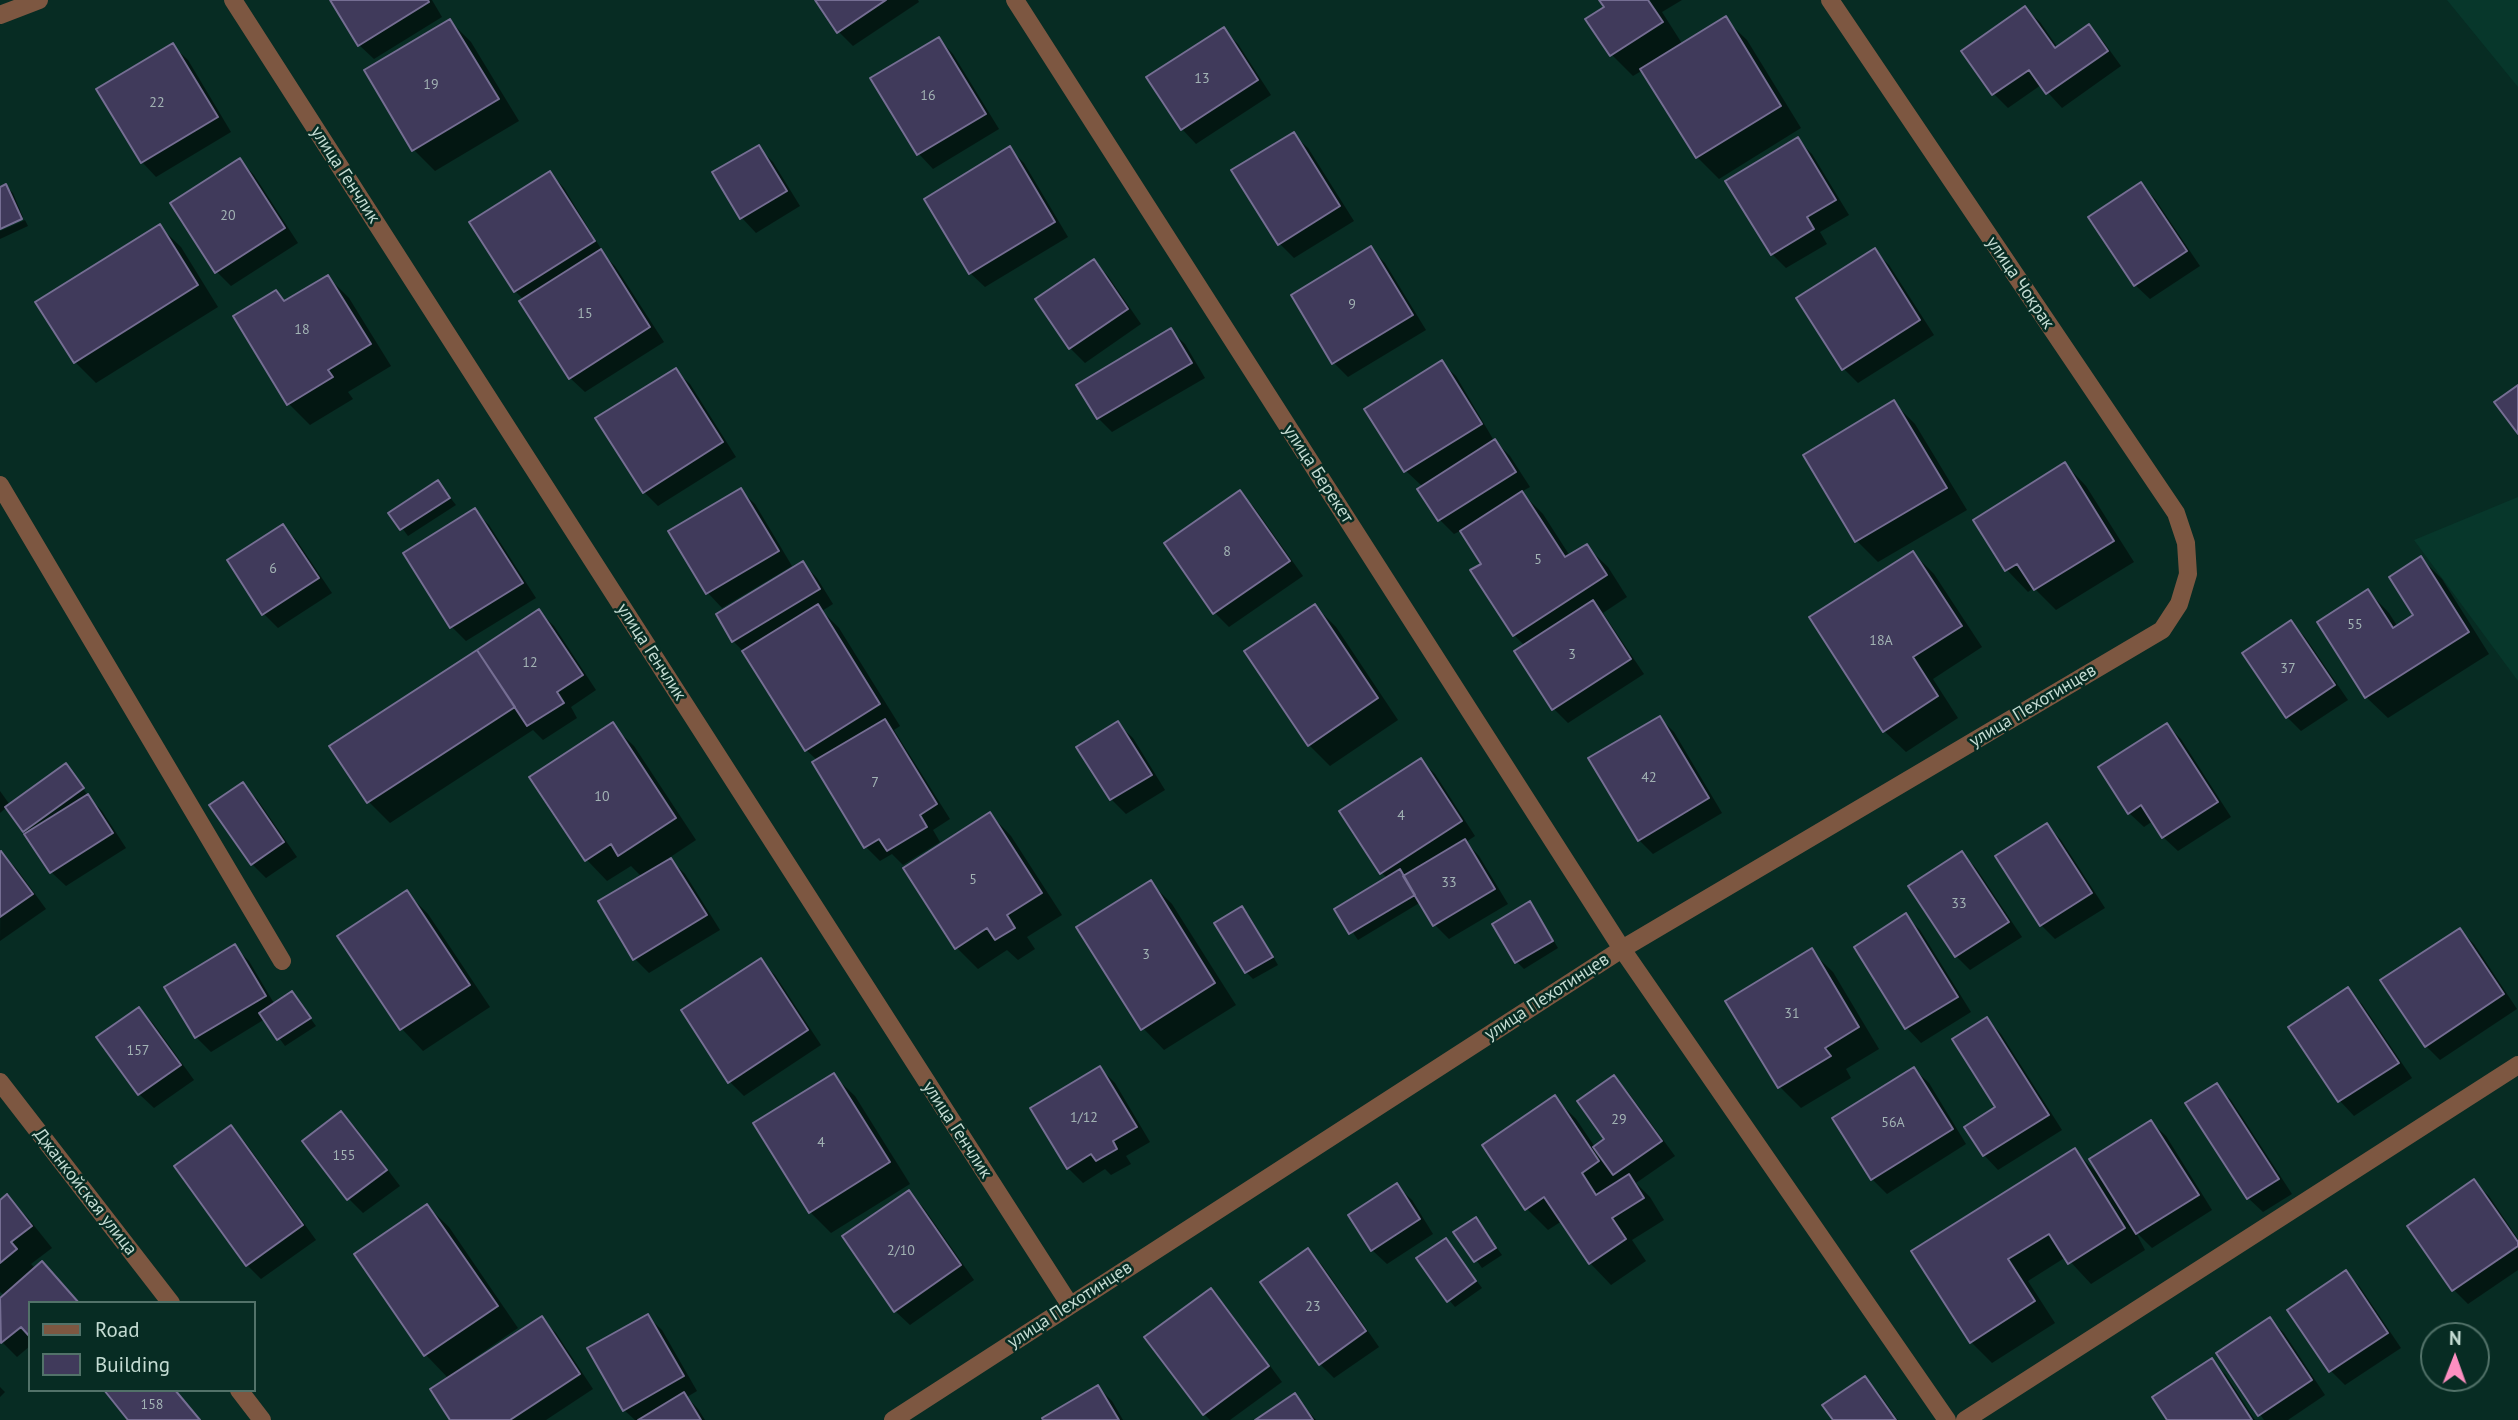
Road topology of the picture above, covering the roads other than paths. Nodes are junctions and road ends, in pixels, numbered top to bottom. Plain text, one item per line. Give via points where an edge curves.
1 (39, 0) edge
2 (233, 0) edge
3 (1015, 0) edge
4 (1830, 0) edge
5 (0, 15) edge
6 (0, 485) edge
7 (2188, 574) joint
8 (1622, 949) junction
9 (282, 961) dead end
10 (2518, 1065) edge
11 (0, 1082) edge
12 (169, 1301) edge
13 (1070, 1305) junction
14 (241, 1392) edge
15 (262, 1420) edge
16 (893, 1420) edge
17 (1947, 1420) edge
18 (1965, 1420) edge

1 - 5 street
2 - 13 street, улица Генчлик
3 - 8 street, улица Берекет
4 - 7 street, улица Чокрак via 2176,513 2186,543
6 - 9 street
7 - 8 street, улица Пехотинцев via 2179,604 2162,630
8 - 13 street, улица Пехотинцев
8 - 17 street, улица Берекет
10 - 18 street
11 - 12 street, Джанкойская улица
13 - 16 street, улица Пехотинцев
14 - 15 street

